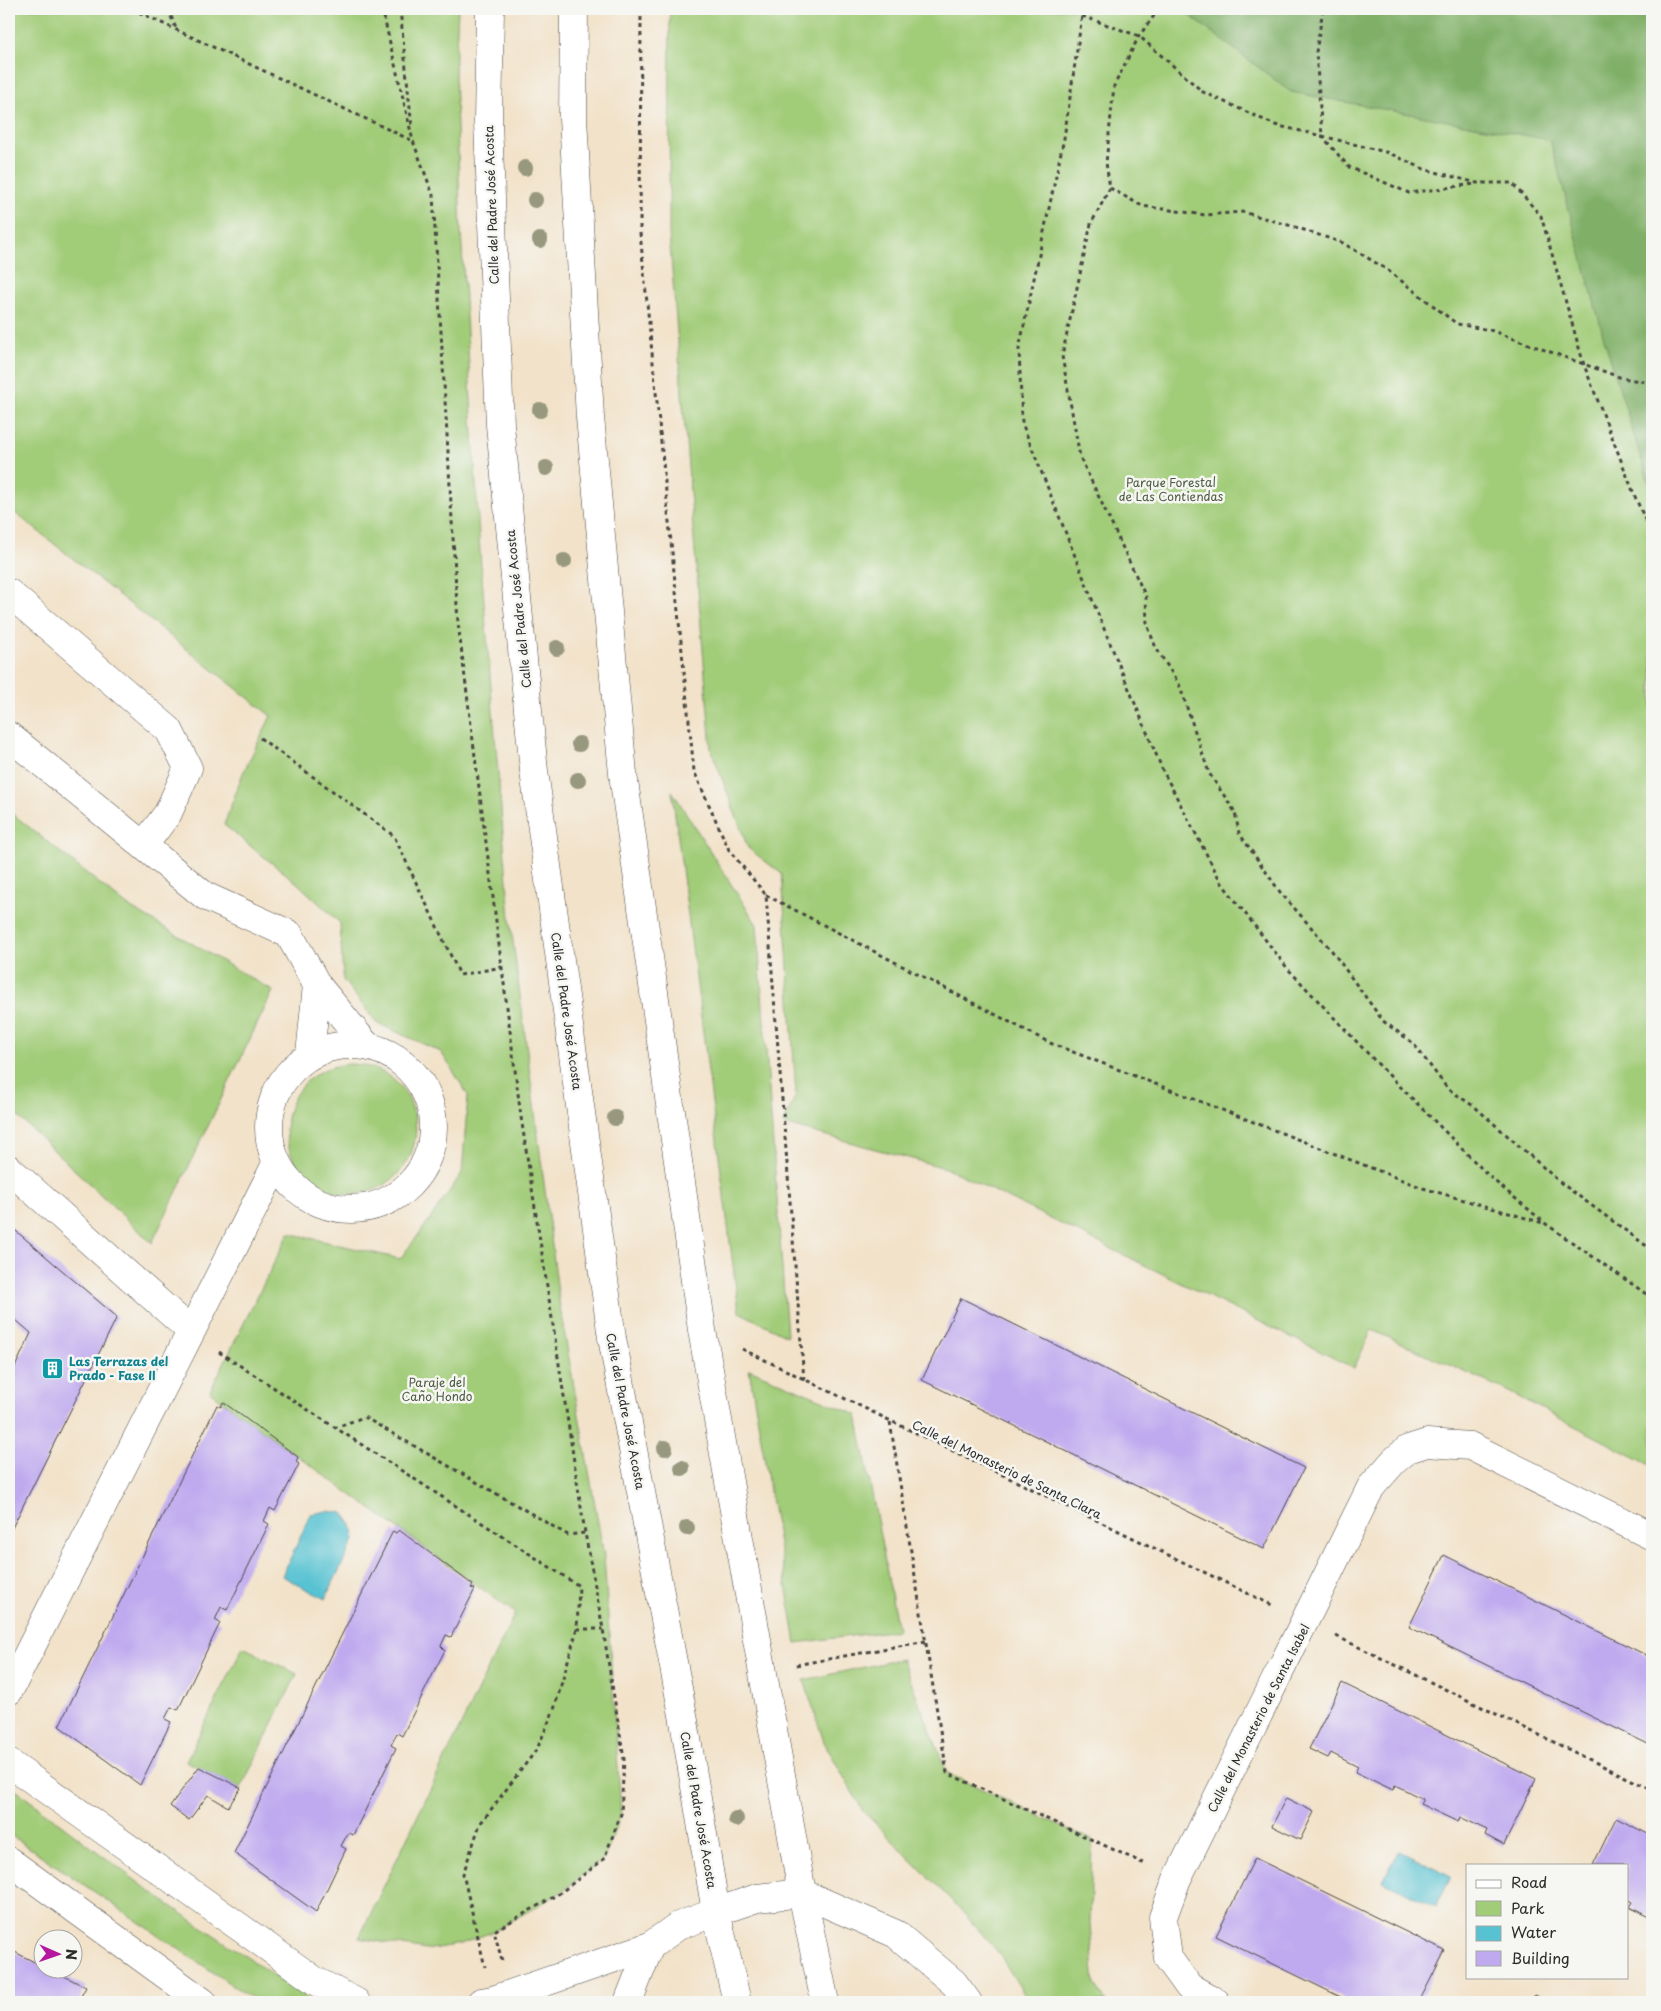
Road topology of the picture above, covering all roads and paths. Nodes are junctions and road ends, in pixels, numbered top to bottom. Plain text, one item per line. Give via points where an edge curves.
1 (132, 9) edge
2 (168, 9) edge
3 (382, 9) edge
4 (400, 9) edge
5 (490, 9) edge
6 (574, 9) edge
7 (641, 9) edge
8 (1083, 9) edge
9 (1159, 9) edge
10 (1323, 9) edge
11 (1082, 16) junction
12 (177, 31) junction
13 (1139, 36) junction
14 (1322, 136) junction
15 (413, 141) junction
16 (1477, 183) junction
17 (1110, 188) junction
18 (1584, 365) junction
19 (1652, 383) edge
20 (1652, 535) edge
21 (9, 593) edge
22 (9, 736) edge
23 (260, 738) dead end
24 (144, 846) junction
25 (766, 896) junction
26 (502, 967) junction
27 (317, 985) junction
28 (367, 1046) junction
29 (310, 1055) junction
30 (276, 1164) junction
31 (9, 1169) edge
32 (1546, 1224) junction
33 (1652, 1250) edge
34 (1652, 1298) edge
35 (702, 1330) junction
36 (191, 1331) junction
37 (804, 1380) junction
38 (890, 1422) junction
39 (334, 1428) junction
40 (585, 1533) junction
41 (1652, 1536) edge
42 (1306, 1622) junction
43 (577, 1628) junction
44 (603, 1629) junction
45 (926, 1641) junction
46 (796, 1664) dead end
47 (9, 1691) edge
48 (9, 1764) edge
49 (1652, 1790) edge
50 (9, 1861) edge
51 (1177, 1879) junction
52 (802, 1893) junction
53 (716, 1912) junction
54 (650, 1946) junction
55 (495, 1999) edge
56 (203, 2002) edge
57 (356, 2002) edge
58 (628, 2002) edge
59 (737, 2002) edge
60 (825, 2002) edge
61 (968, 2002) edge
62 (1216, 2002) edge

1 - 12 path
2 - 12 path
3 - 15 path
4 - 15 path
5 - 53 main road, Calle del Padre José Acosta via 488,122 500,425 534,771 612,1338 683,1715
6 - 35 main road via 573,118 590,416 622,764
7 - 25 path via 640,233 694,771 729,850
8 - 11 path
9 - 13 path
10 - 14 path via 1316,52
11 - 13 path
11 - 32 path via 1064,138 1019,348 1022,423 1163,771 1221,882 1288,969 1374,1060 1491,1178
12 - 15 path
13 - 14 path via 1203,92 1275,125
13 - 17 path via 1114,86 1106,163
14 - 16 path via 1389,153 1424,170
14 - 16 path via 1349,167 1409,193
15 - 26 path via 434,195 458,623
16 - 18 path via 1512,183 1541,216
17 - 18 path via 1142,206 1205,215 1243,212 1343,243 1386,269 1457,324 1490,330
17 - 33 path via 1091,224 1062,356 1080,457 1146,597 1147,624 1156,648 1179,684 1209,773 1235,812 1239,834 1280,892 1332,951 1383,1021 1413,1043 1447,1088 1475,1107 1561,1183
18 - 19 path via 1622,378
18 - 20 path
21 - 24 main road via 169,730 188,768 168,813
22 - 24 main road
23 - 26 path via 394,836 460,975
24 - 27 main road via 205,896 289,934
25 - 32 path via 1050,1044 1423,1188
25 - 37 path
26 - 40 path via 521,1117
27 - 28 main road
27 - 29 main road
28 - 29 main road via 347,1044
28 - 30 main road via 393,1056 414,1074 429,1098 434,1126 429,1154 416,1178 396,1197 370,1208 342,1210 316,1203 293,1187
29 - 30 main road via 290,1071 276,1092 271,1107 268,1141
30 - 36 main road
31 - 36 main road
32 - 34 path
35 - 37 path, Calle del Monasterio de Santa Clara
35 - 52 main road
36 - 39 path via 226,1358
36 - 47 main road
37 - 38 path, Calle del Monasterio de Santa Clara
38 - 42 path, Calle del Monasterio de Santa Clara
38 - 45 path
39 - 40 path via 364,1417 568,1535
39 - 43 path via 579,1586
40 - 44 path
41 - 42 main road, Calle del Monasterio de Santa Isabel via 1470,1446 1427,1443 1408,1449 1371,1488
42 - 49 path, Calle del Monasterio de Santa Clara
42 - 51 main road, Calle del Monasterio de Santa Isabel
43 - 44 path
43 - 55 path via 554,1710 537,1749 480,1824 463,1874
44 - 55 path via 624,1760 621,1814 604,1859 560,1893 494,1931
45 - 46 path
45 - 51 path via 947,1773
48 - 57 main road via 314,1980
50 - 56 main road
51 - 62 main road, Calle del Monasterio de Santa Isabel via 1163,1917 1168,1958 1189,1986
52 - 53 main road via 757,1898
52 - 60 main road
52 - 61 main road via 896,1934 954,1983
53 - 54 main road via 678,1926
53 - 59 main road, Calle del Padre José Acosta
54 - 55 main road
54 - 58 main road

